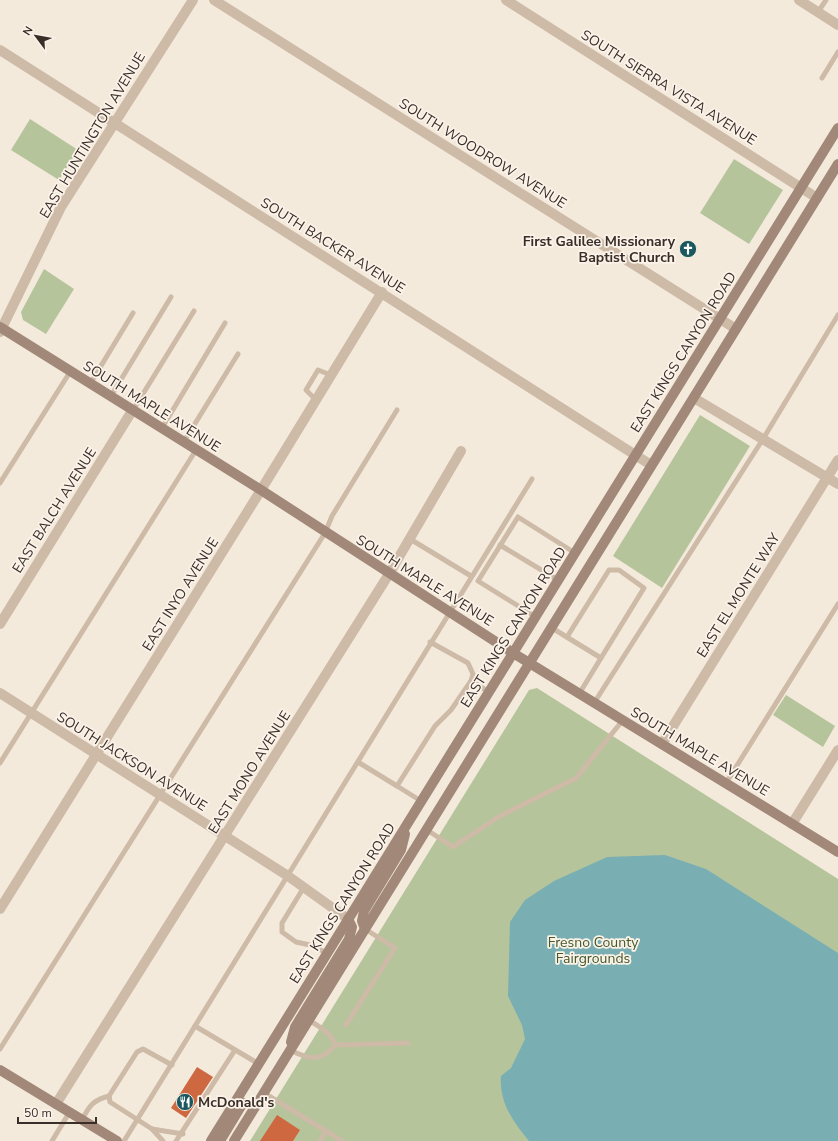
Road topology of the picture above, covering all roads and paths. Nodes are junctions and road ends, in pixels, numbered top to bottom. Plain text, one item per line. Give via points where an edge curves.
1 (193, 0) edge
2 (214, 0) edge
3 (506, 0) edge
4 (799, 0) edge
5 (826, 0) edge
6 (818, 12) junction
7 (838, 25) edge
8 (0, 50) edge
9 (838, 52) edge
10 (822, 78) dead end
11 (114, 123) junction
12 (838, 128) edge
13 (838, 164) edge
14 (801, 188) junction
15 (817, 198) junction
16 (382, 292) junction
17 (171, 297) dead end
18 (194, 311) dead end
19 (133, 313) dead end
20 (838, 315) edge
21 (720, 318) junction
22 (224, 323) dead end
23 (1, 329) edge
24 (736, 329) junction
25 (238, 354) dead end
26 (70, 372) junction
27 (332, 375) junction
28 (90, 384) junction
29 (110, 397) junction
30 (694, 398) junction
31 (316, 400) junction
32 (397, 410) dead end
33 (132, 411) junction
34 (161, 429) junction
35 (763, 439) junction
36 (183, 442) junction
37 (196, 450) junction
38 (461, 451) dead end
39 (636, 455) junction
40 (838, 460) edge
41 (651, 466) junction
42 (827, 478) junction
43 (532, 479) dead end
44 (0, 483) edge
45 (838, 484) edge
46 (261, 490) junction
47 (325, 532) junction
48 (410, 539) junction
49 (500, 545) junction
50 (576, 552) junction
51 (388, 574) junction
52 (471, 576) junction
53 (558, 580) junction
54 (838, 604) edge
55 (449, 611) junction
56 (536, 617) junction
57 (0, 624) edge
58 (552, 628) junction
59 (567, 637) junction
60 (430, 642) junction
61 (513, 653) junction
62 (601, 658) junction
63 (530, 664) junction
64 (470, 681) junction
65 (489, 692) junction
66 (0, 693) edge
67 (579, 694) junction
68 (594, 703) junction
69 (31, 713) junction
70 (623, 720) junction
71 (662, 744) junction
72 (838, 750) edge
73 (97, 755) junction
74 (358, 762) junction
75 (0, 763) edge
76 (726, 783) junction
77 (397, 786) junction
78 (161, 796) junction
79 (421, 801) junction
80 (409, 821) junction
81 (792, 824) junction
82 (427, 830) junction
83 (225, 836) junction
84 (838, 852) edge
85 (288, 876) junction
86 (304, 887) junction
87 (0, 909) edge
88 (348, 919) junction
89 (365, 930) junction
90 (327, 953) junction
91 (309, 1020) junction
92 (346, 1025) dead end
93 (195, 1026) junction
94 (408, 1043) dead end
95 (335, 1046) junction
96 (0, 1049) edge
97 (235, 1050) junction
98 (290, 1050) junction
99 (259, 1064) junction
100 (172, 1065) junction
101 (0, 1070) edge
102 (264, 1093) junction
103 (109, 1096) junction
104 (56, 1104) junction
105 (69, 1113) junction
106 (82, 1120) junction
107 (137, 1120) junction
108 (152, 1128) junction
109 (326, 1131) junction
110 (182, 1134) junction
111 (52, 1141) edge
112 (117, 1141) edge
113 (124, 1141) edge
114 (163, 1141) edge
115 (176, 1141) edge
116 (212, 1141) edge
117 (220, 1141) edge
118 (234, 1141) edge
119 (320, 1141) edge
120 (342, 1141) edge

1 - 11 street, EAST HUNTINGTON AVENUE
2 - 21 street, SOUTH WOODROW AVENUE
3 - 14 street, SOUTH SIERRA VISTA AVENUE
4 - 6 street
5 - 6 lane
6 - 7 street
8 - 11 street, SOUTH BACKER AVENUE
9 - 10 lane
11 - 16 street, SOUTH BACKER AVENUE
11 - 23 street, EAST HUNTINGTON AVENUE via 61,207
12 - 14 main road, EAST KINGS CANYON ROAD
13 - 15 main road
14 - 15 street, SOUTH SIERRA VISTA AVENUE
14 - 21 main road, EAST KINGS CANYON ROAD
15 - 24 main road
16 - 27 street, EAST INYO AVENUE
16 - 39 street, SOUTH BACKER AVENUE
17 - 29 lane
18 - 33 lane
19 - 28 lane
20 - 35 lane
21 - 24 street, SOUTH WOODROW AVENUE
21 - 39 main road, EAST KINGS CANYON ROAD
22 - 34 lane
23 - 26 main road, SOUTH MAPLE AVENUE
24 - 30 main road
25 - 36 lane
26 - 28 main road, SOUTH MAPLE AVENUE
26 - 44 lane
27 - 31 street, EAST INYO AVENUE
27 - 31 lane via 318,370 306,390
28 - 29 main road, SOUTH MAPLE AVENUE
29 - 33 main road, SOUTH MAPLE AVENUE
30 - 35 street
30 - 41 main road
31 - 46 street, EAST INYO AVENUE
32 - 47 lane via 332,516
33 - 34 main road, SOUTH MAPLE AVENUE
33 - 57 street, EAST BALCH AVENUE
34 - 36 main road, SOUTH MAPLE AVENUE
35 - 42 street
35 - 68 lane
36 - 37 main road, SOUTH MAPLE AVENUE
37 - 46 main road, SOUTH MAPLE AVENUE
37 - 69 lane
38 - 48 street, EAST MONO AVENUE
39 - 41 street, SOUTH BACKER AVENUE
39 - 50 main road, EAST KINGS CANYON ROAD
40 - 42 street, EAST EL MONTE WAY
41 - 58 main road
42 - 45 street
42 - 71 street, EAST EL MONTE WAY
43 - 52 lane
46 - 47 main road, SOUTH MAPLE AVENUE
46 - 73 street, EAST INYO AVENUE
47 - 51 main road, SOUTH MAPLE AVENUE
47 - 78 lane
48 - 51 street, EAST MONO AVENUE
48 - 52 lane
49 - 50 lane via 518,517
49 - 53 lane
49 - 56 lane via 478,581
50 - 53 main road, EAST KINGS CANYON ROAD
51 - 55 main road, SOUTH MAPLE AVENUE
51 - 83 street, EAST MONO AVENUE
52 - 55 lane
53 - 56 main road, EAST KINGS CANYON ROAD
54 - 76 lane
55 - 60 lane
55 - 61 main road, SOUTH MAPLE AVENUE
56 - 61 main road, EAST KINGS CANYON ROAD
58 - 59 lane
58 - 63 main road
59 - 62 lane
59 - 62 lane via 609,570 619,570 644,588
60 - 64 lane via 468,663 472,674
60 - 74 lane
61 - 63 main road, SOUTH MAPLE AVENUE
61 - 65 main road, EAST KINGS CANYON ROAD
62 - 67 lane
63 - 67 main road, SOUTH MAPLE AVENUE
63 - 82 main road
64 - 65 lane
64 - 77 lane via 451,710 435,726
65 - 79 main road, EAST KINGS CANYON ROAD
66 - 69 street, SOUTH JACKSON AVENUE
67 - 68 main road, SOUTH MAPLE AVENUE
68 - 70 main road, SOUTH MAPLE AVENUE
69 - 73 street, SOUTH JACKSON AVENUE
69 - 75 lane
70 - 71 main road, SOUTH MAPLE AVENUE
70 - 82 lane via 576,778 500,816 453,847
71 - 76 main road, SOUTH MAPLE AVENUE
72 - 81 street
73 - 78 street, SOUTH JACKSON AVENUE
73 - 87 street, EAST INYO AVENUE
74 - 77 lane
74 - 85 lane
76 - 81 main road, SOUTH MAPLE AVENUE
77 - 79 lane
78 - 83 street, SOUTH JACKSON AVENUE
78 - 96 lane
79 - 80 main road, EAST KINGS CANYON ROAD
80 - 88 main road, EAST KINGS CANYON ROAD
80 - 89 main road via 400,850 364,911 362,921
81 - 84 main road, SOUTH MAPLE AVENUE
82 - 89 main road
83 - 85 street, SOUTH JACKSON AVENUE
83 - 104 street, EAST MONO AVENUE
85 - 86 street, SOUTH JACKSON AVENUE
85 - 93 lane
86 - 88 street, SOUTH JACKSON AVENUE
86 - 90 lane via 282,923 282,932 296,942
88 - 90 main road, EAST KINGS CANYON ROAD
88 - 98 main road via 352,927 349,939 295,1027
89 - 91 main road
89 - 92 lane via 395,948
90 - 99 main road, EAST KINGS CANYON ROAD
91 - 95 lane via 334,1039
91 - 98 main road
93 - 97 lane
93 - 100 lane
94 - 95 lane
95 - 98 lane via 328,1054 308,1058
97 - 99 lane
97 - 110 lane
98 - 102 main road
99 - 116 main road, EAST KINGS CANYON ROAD
99 - 117 main road via 256,1081
100 - 103 lane via 143,1049 137,1052
100 - 107 lane
101 - 104 main road
102 - 109 lane
102 - 118 main road
103 - 106 lane via 97,1099 89,1106
103 - 107 lane via 110,1102
104 - 105 main road
105 - 106 main road
105 - 111 lane
106 - 112 main road
107 - 108 lane
107 - 113 lane
108 - 110 lane
108 - 114 lane
109 - 119 lane
109 - 120 lane
110 - 115 lane

